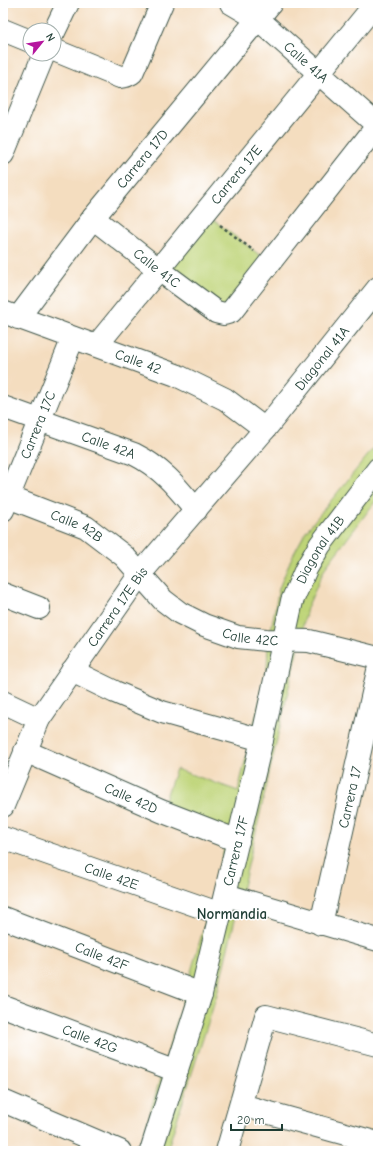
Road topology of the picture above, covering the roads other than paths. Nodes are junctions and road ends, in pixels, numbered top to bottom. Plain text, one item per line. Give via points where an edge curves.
1 (68, 3) edge
2 (162, 3) edge
3 (231, 3) edge
4 (376, 3) edge
5 (264, 11) edge
6 (59, 22) edge
7 (3, 30) edge
8 (22, 38) edge
9 (62, 53) edge
10 (41, 62) edge
11 (320, 73) junction
12 (378, 125) edge
13 (3, 154) edge
14 (92, 218) junction
15 (158, 269) junction
16 (378, 288) edge
17 (11, 315) edge
18 (73, 338) junction
19 (97, 345) junction
20 (3, 407) edge
21 (40, 420) junction
22 (265, 429) junction
23 (378, 469) edge
24 (5, 501) edge
25 (196, 510) junction
26 (140, 574) junction
27 (3, 594) edge
28 (39, 608) dead end
29 (284, 641) junction
30 (378, 658) edge
31 (72, 671) junction
32 (378, 671) edge
33 (3, 702) edge
34 (39, 719) junction
35 (262, 740) junction
36 (25, 751) junction
37 (3, 806) edge
38 (3, 838) edge
39 (238, 842) junction
40 (223, 904) junction
41 (3, 918) edge
42 (321, 924) junction
43 (378, 940) edge
44 (201, 994) junction
45 (3, 1006) edge
46 (378, 1044) edge
47 (177, 1071) junction
48 (3, 1101) edge
49 (241, 1105) junction
50 (378, 1143) edge
51 (120, 1151) edge
52 (151, 1151) edge
53 (227, 1151) edge

1 - 6 street
2 - 9 street via 132,73 120,77
3 - 5 street, Calle 41A
4 - 11 street, Carrera 17E
5 - 11 street, Calle 41A
5 - 14 street, Carrera 17D
7 - 8 street
10 - 13 street
11 - 12 street, Calle 41A
11 - 15 street, Carrera 17E
12 - 15 street, Calle 41C via 231,312 216,312
14 - 15 street, Calle 41C
14 - 17 street, Carrera 17D
15 - 19 street, Carrera 17E
16 - 22 street, Diagonal 41A
17 - 18 street, Calle 42
18 - 19 street, Calle 42
18 - 21 street, Carrera 17C
19 - 22 street, Calle 42 via 176,375 225,400
20 - 21 street, Calle 42A
21 - 24 street, Carrera 17C
21 - 25 street, Calle 42A via 151,462 165,474
22 - 25 street, Carrera 17E Bis
23 - 29 street, Diagonal 41B via 320,545 306,569 292,601
24 - 26 street, Calle 42B via 86,527 124,556
25 - 26 street, Carrera 17E Bis
26 - 29 street, Calle 42C via 163,600 204,626 238,637
26 - 31 street, Carrera 17E Bis
27 - 28 street
29 - 30 street, Calle 42C via 309,641
29 - 35 street, Carrera 17F
31 - 34 street, Carrera 17E Bis
31 - 35 street via 162,712
32 - 42 street, Carrera 17
33 - 34 street
34 - 36 street, Carrera 17E Bis
35 - 39 street, Carrera 17F
36 - 37 street, Carrera 17E Bis
36 - 39 street, Calle 42D
38 - 40 street, Calle 42E
39 - 40 street, Carrera 17F
40 - 42 street, Calle 42E
40 - 44 street, Carrera 17F
41 - 44 street, Calle 42F
42 - 43 street, Calle 42E
44 - 47 street, Carrera 17F
45 - 47 street, Calle 42G
46 - 49 street via 266,1016
47 - 52 street, Carrera 17F
48 - 51 street
49 - 50 street
49 - 53 street

